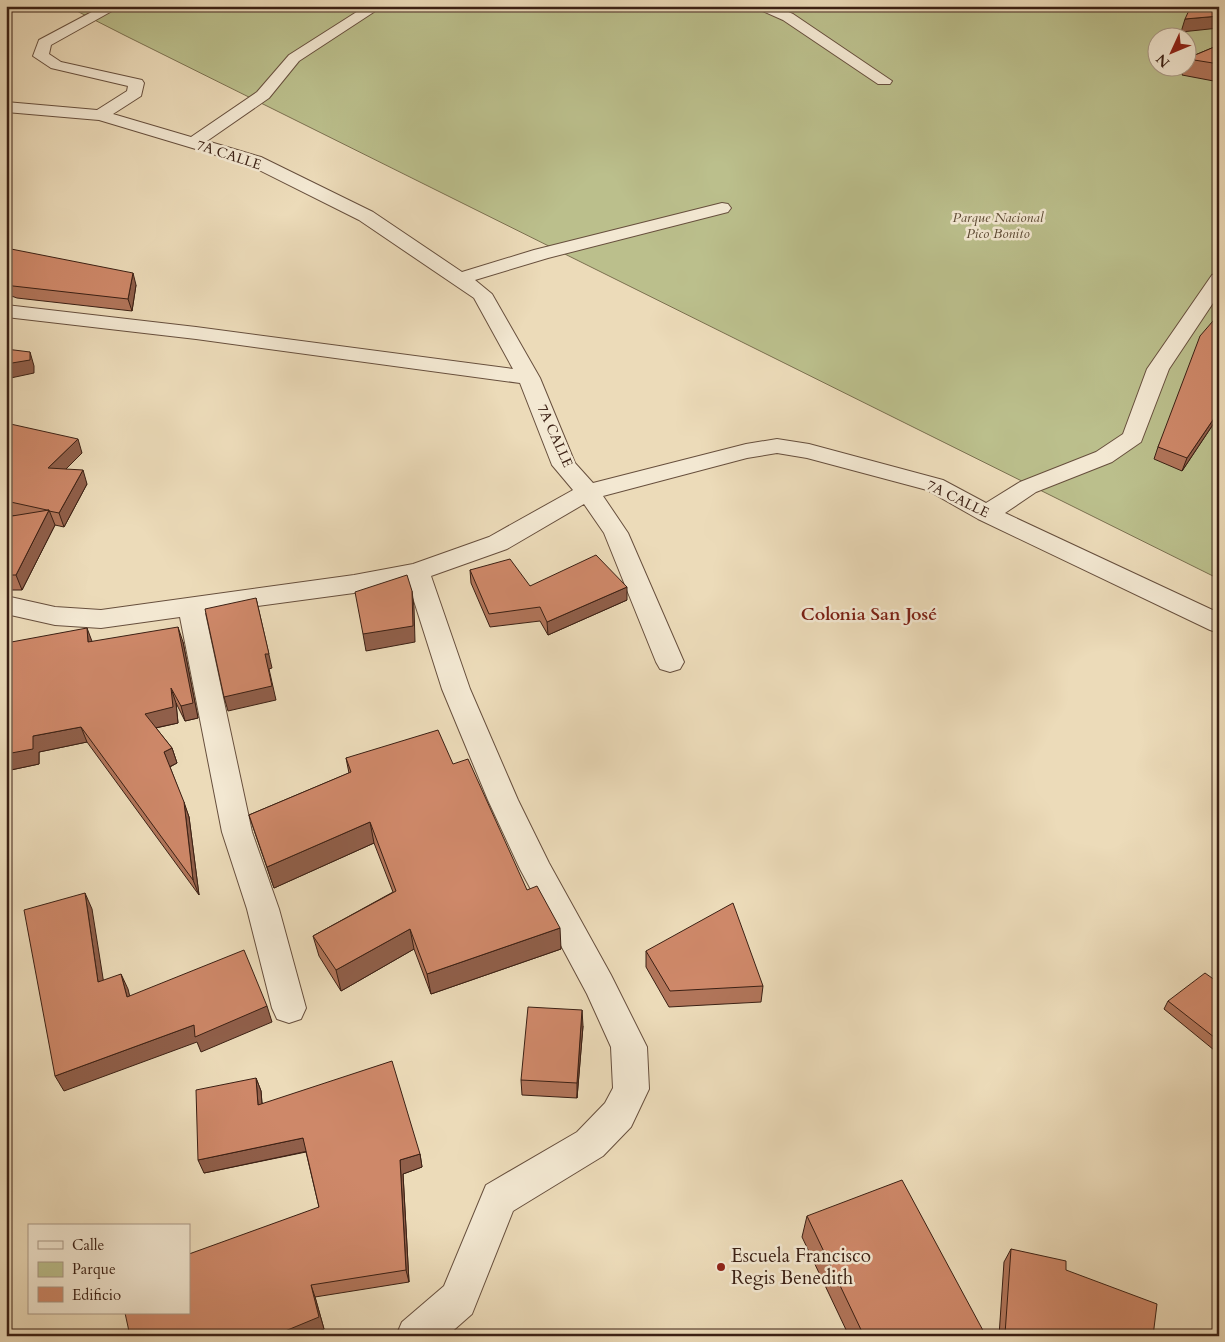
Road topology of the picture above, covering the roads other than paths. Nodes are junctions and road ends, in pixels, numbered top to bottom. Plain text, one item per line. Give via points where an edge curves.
1 (114, 6) edge
2 (376, 6) edge
3 (763, 6) edge
4 (884, 81) dead end
5 (6, 107) edge
6 (100, 115) junction
7 (192, 143) junction
8 (722, 208) dead end
9 (459, 279) junction
10 (1219, 279) edge
11 (6, 310) edge
12 (529, 378) junction
13 (588, 492) junction
14 (987, 514) junction
15 (417, 572) junction
16 (6, 606) edge
17 (191, 607) junction
18 (1219, 624) edge
19 (670, 662) dead end
20 (289, 1008) dead end
21 (416, 1336) edge

1 - 6 street via 44,42 41,56 56,65 136,83 135,93
2 - 7 street via 294,58 263,94
3 - 4 street via 788,17
5 - 6 street, 7A CALLE
6 - 7 street, 7A CALLE
7 - 9 street, 7A CALLE via 256,161 366,216
8 - 9 street via 541,254
9 - 12 street, 7A CALLE via 482,294
10 - 14 street via 1158,369 1133,437 1104,457 1028,487
11 - 12 street
12 - 13 street, 7A CALLE via 564,466
13 - 14 street, 7A CALLE via 777,446 809,451 934,485
13 - 15 street via 498,543
13 - 19 street via 616,533
14 - 18 street, 7A CALLE
15 - 17 street
15 - 21 street via 456,689 503,800 629,1047 631,1089 618,1116 590,1144 499,1198 458,1300
16 - 17 street via 55,616 102,619
17 - 20 street via 237,832 263,909

